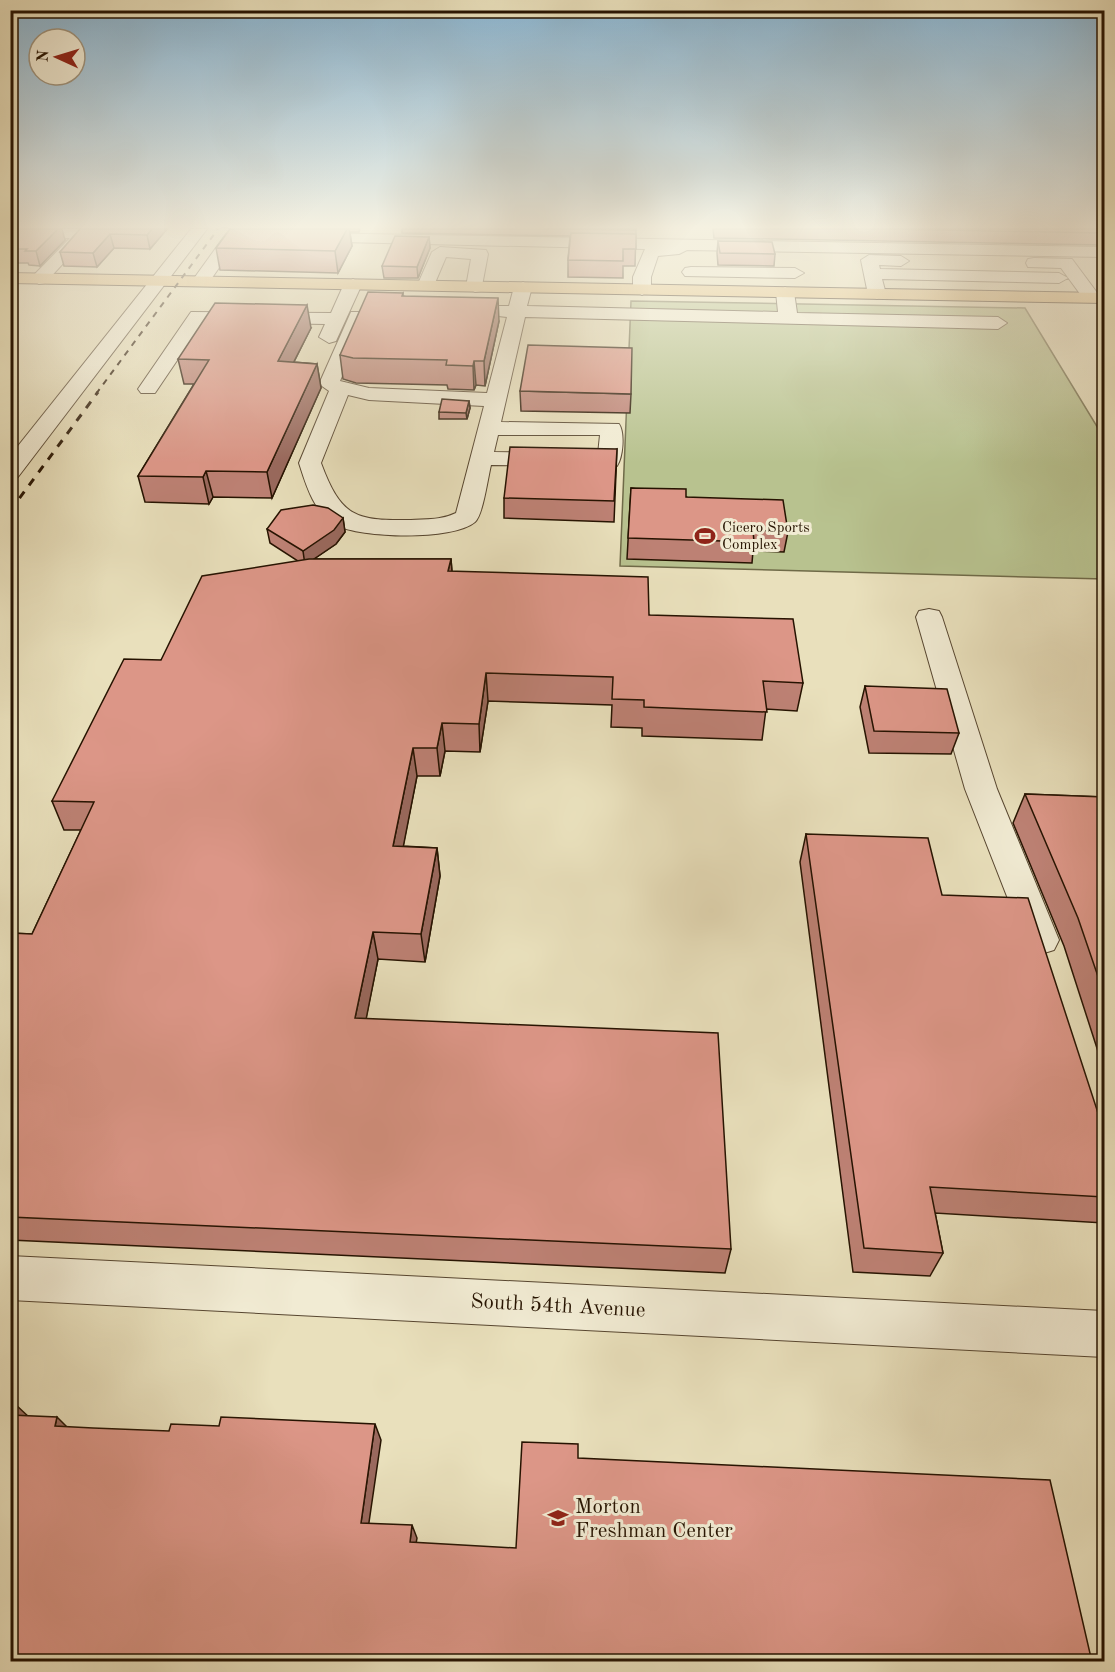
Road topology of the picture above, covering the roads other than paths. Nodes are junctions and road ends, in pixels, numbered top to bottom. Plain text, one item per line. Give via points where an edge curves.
1 (139, 307) edge
2 (346, 307) edge
3 (367, 307) edge
4 (521, 307) edge
5 (787, 307) edge
6 (987, 307) edge
7 (472, 311) edge
8 (788, 318) junction
9 (337, 319) junction
10 (518, 331) junction
11 (567, 332) dead end
12 (622, 332) dead end
13 (531, 351) edge
14 (311, 380) edge
15 (148, 389) dead end
16 (340, 389) junction
17 (496, 400) junction
18 (489, 428) junction
19 (482, 458) junction
20 (10, 472) edge
21 (929, 617) dead end
22 (1051, 970) edge
23 (10, 1278) edge
24 (1104, 1334) edge

1 - 20 street
2 - 9 street
3 - 16 street via 329,384
4 - 10 street
5 - 8 street
6 - 8 street via 998,323
7 - 10 street
8 - 10 street
9 - 14 street
9 - 15 street via 198,316
10 - 13 street
10 - 17 street
11 - 12 street
16 - 17 street via 414,398
16 - 19 street via 310,463 324,500 346,523 366,528 453,525 467,517
17 - 18 street
18 - 19 street
18 - 19 street via 611,429 609,461
21 - 22 street via 981,789
23 - 24 street, South 54th Avenue

